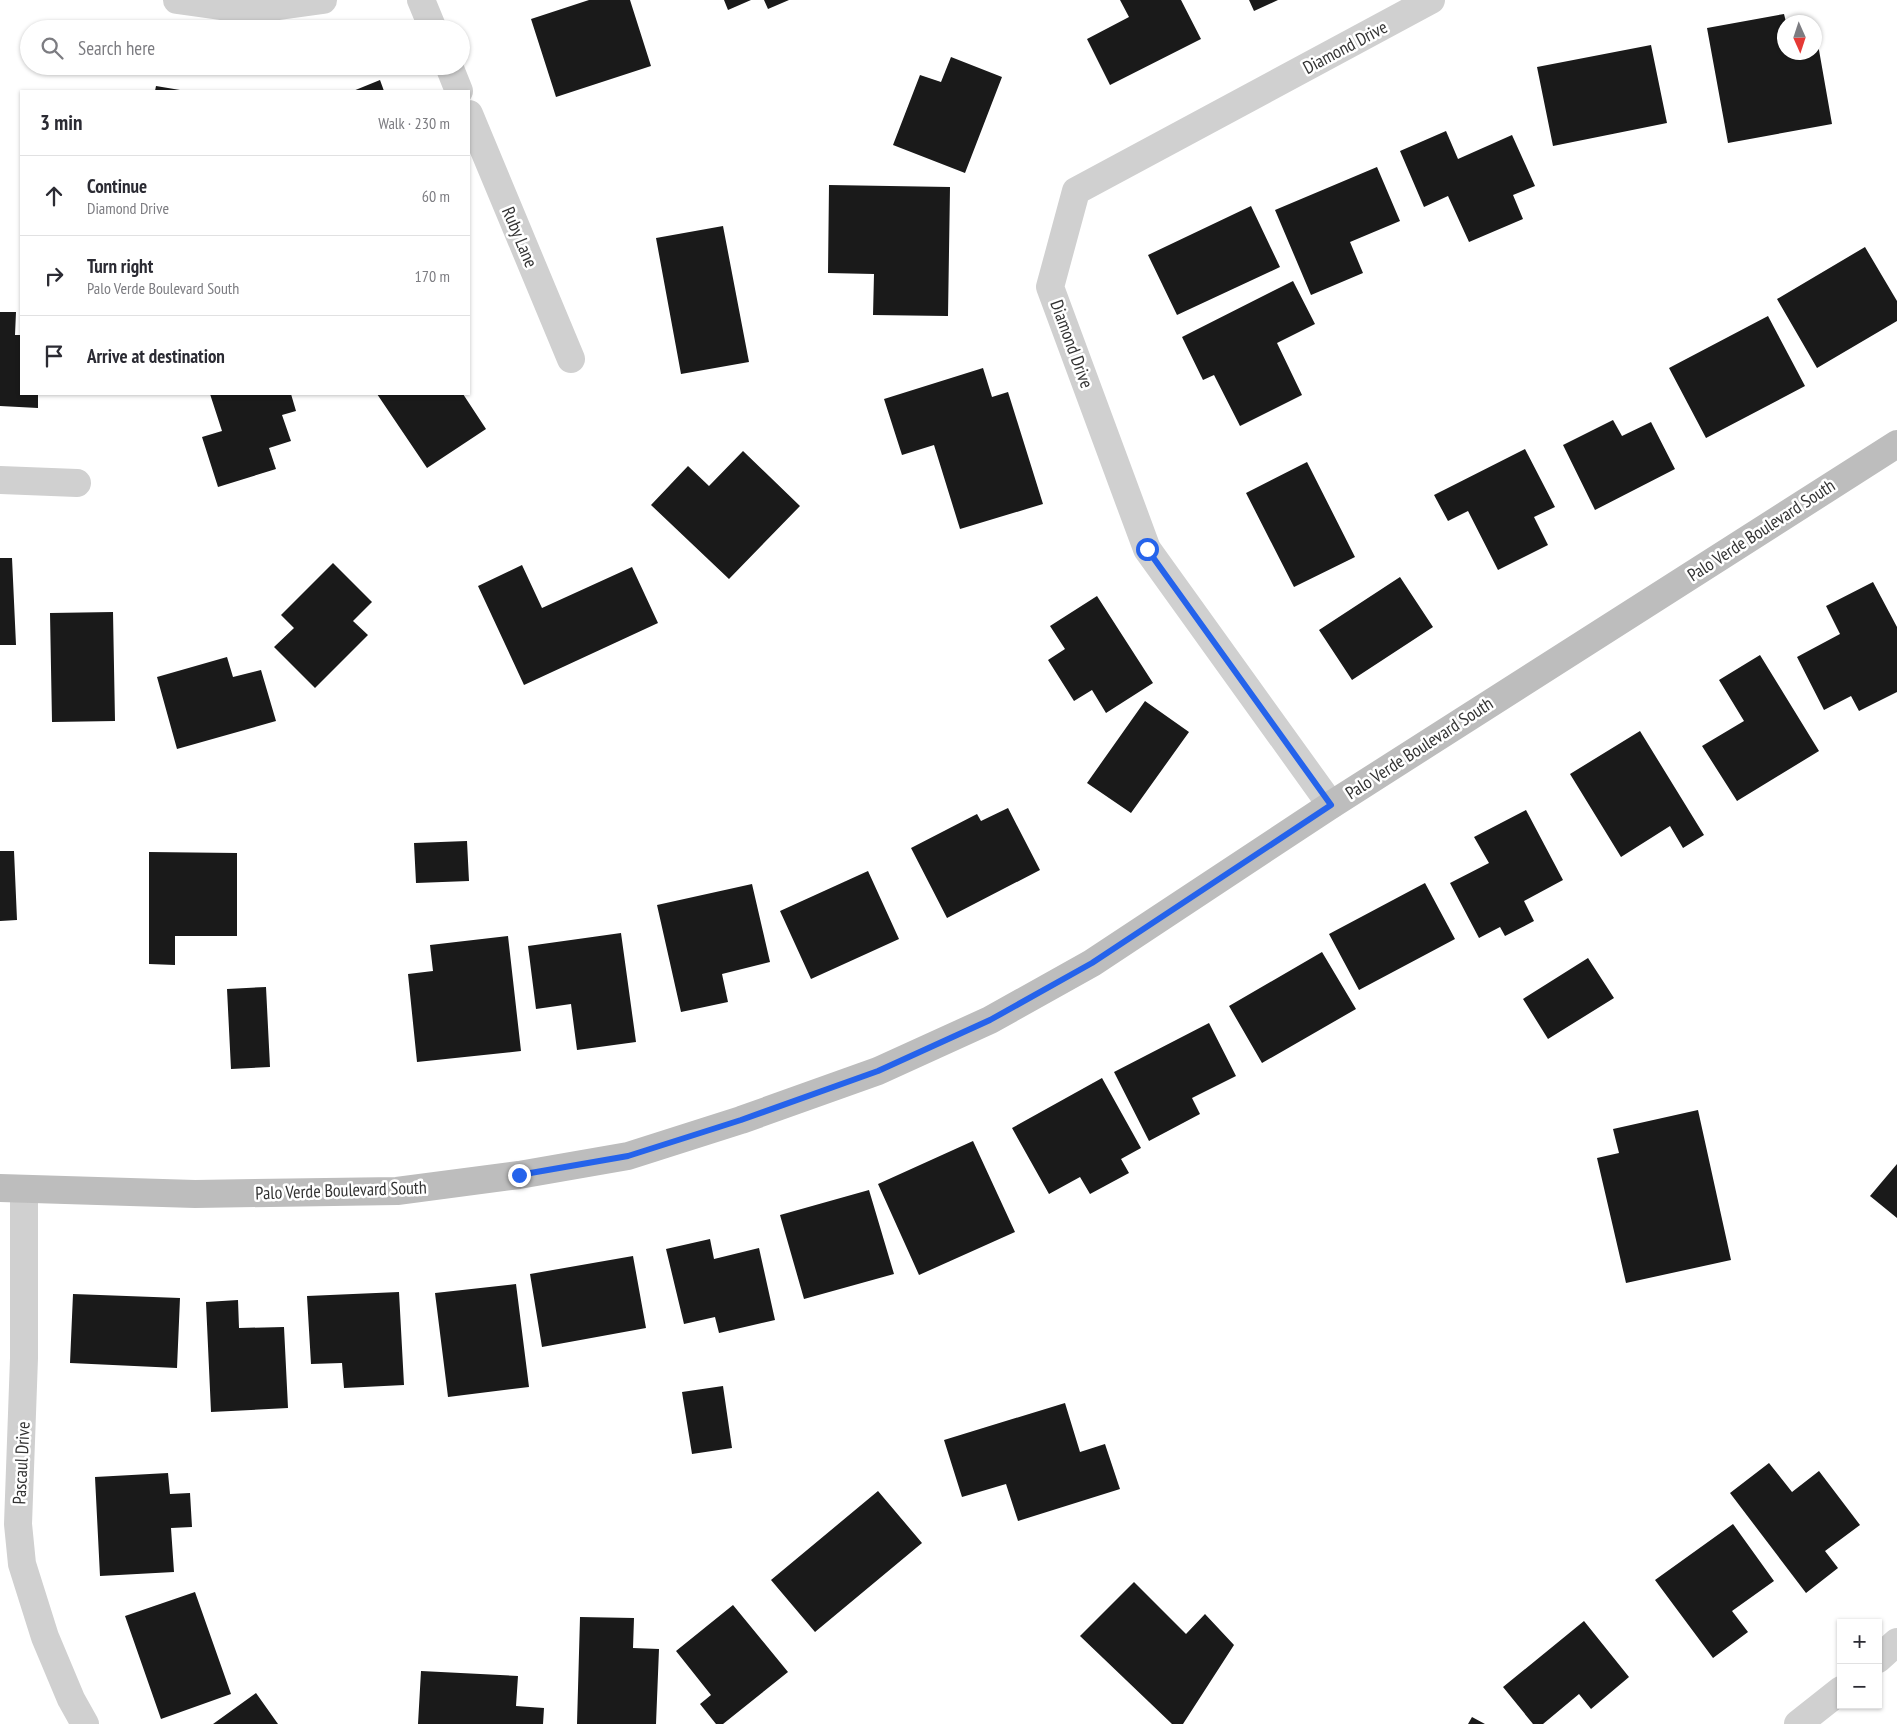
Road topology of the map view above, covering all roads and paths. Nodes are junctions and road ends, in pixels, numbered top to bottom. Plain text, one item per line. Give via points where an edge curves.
1 (177, 0) edge
2 (323, 0) edge
3 (421, 0) edge
4 (1431, 0) edge
5 (429, 20) edge
6 (453, 75) edge
7 (459, 90) edge
8 (470, 116) edge
9 (571, 359) dead end
10 (1897, 444) edge
11 (0, 480) edge
12 (77, 483) dead end
13 (1331, 805) junction
14 (12, 1188) edge
15 (1897, 1642) edge
16 (1882, 1655) edge
17 (1837, 1693) edge
18 (86, 1724) edge
19 (1798, 1724) edge

1 - 2 street via 249,10
3 - 5 street
4 - 13 street, Diamond Drive via 1076,191 1050,287 1147,549
6 - 7 street
8 - 9 street, Ruby Lane
10 - 13 main road, Palo Verde Boulevard South
11 - 12 street
13 - 14 main road, Palo Verde Boulevard South via 1092,963 990,1020 878,1071 628,1156 397,1191 195,1194
14 - 18 street, Pascaul Drive via 24,1358 18,1524 22,1564 45,1637 71,1699
15 - 16 street
17 - 19 street

